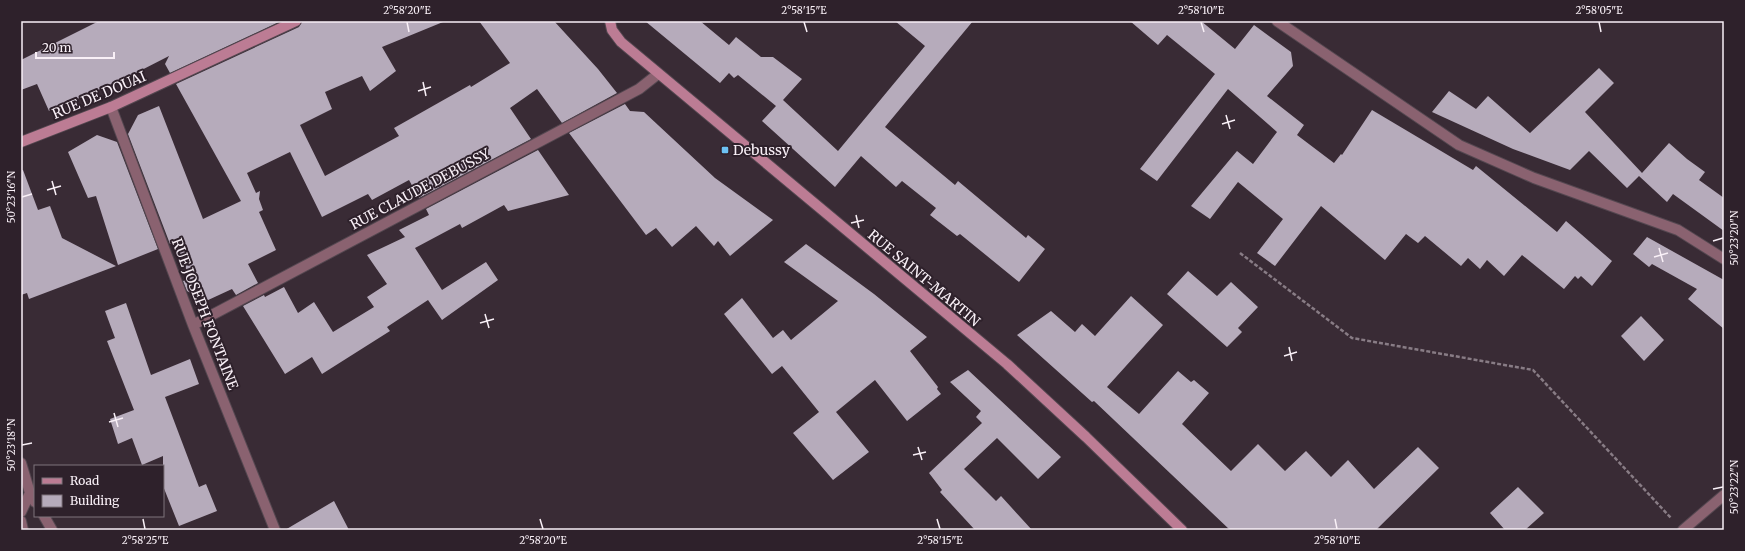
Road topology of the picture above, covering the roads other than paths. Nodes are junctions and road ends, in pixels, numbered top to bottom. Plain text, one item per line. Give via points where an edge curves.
1 (296, 21) edge
2 (610, 21) edge
3 (1277, 21) edge
4 (658, 74) junction
5 (111, 107) junction
6 (21, 142) edge
7 (1724, 260) edge
8 (193, 325) junction
9 (21, 463) edge
10 (1724, 495) edge
11 (32, 497) edge
12 (21, 512) edge
13 (45, 517) edge
14 (21, 521) edge
15 (23, 530) edge
16 (52, 530) edge
17 (275, 530) edge
18 (1182, 530) edge
19 (1683, 530) edge

1 - 5 main road, RUE DE DOUAI
2 - 4 main road, RUE SAINT-MARTIN via 612,30 621,42
3 - 7 street via 1459,145 1534,178 1678,230
4 - 8 street, RUE CLAUDE DEBUSSY via 632,93
4 - 18 main road, RUE SAINT-MARTIN via 1007,364 1107,456
5 - 6 main road, RUE DE DOUAI
5 - 8 street, RUE JOSEPH FONTAINE
8 - 17 street, RUE JOSEPH FONTAINE
9 - 11 street
10 - 19 street
11 - 12 street
13 - 16 street
14 - 15 street

